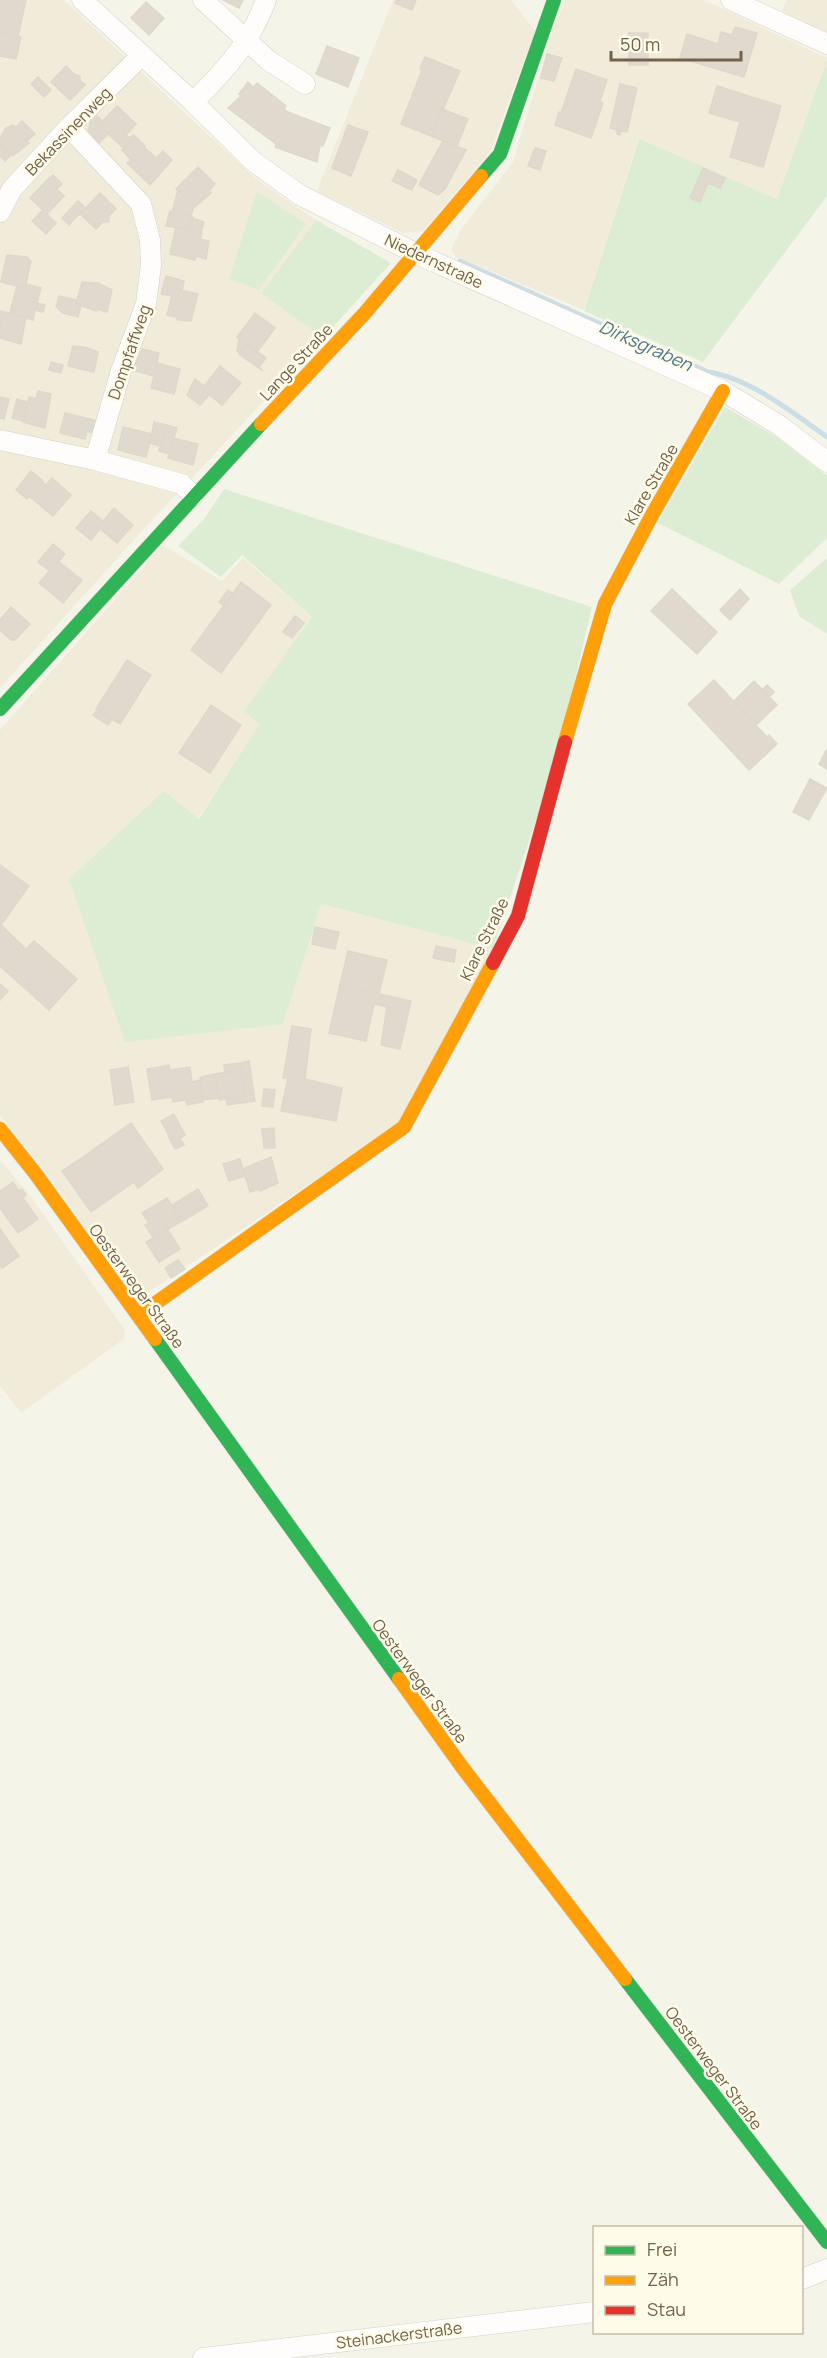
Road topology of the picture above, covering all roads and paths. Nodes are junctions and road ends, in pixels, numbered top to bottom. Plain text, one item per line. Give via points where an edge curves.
1 (82, 0) edge
2 (203, 0) edge
3 (266, 0) edge
4 (554, 0) edge
5 (731, 0) edge
6 (247, 42) junction
7 (827, 44) edge
8 (142, 55) junction
9 (305, 84) dead end
10 (193, 102) junction
11 (69, 128) junction
12 (0, 212) edge
13 (417, 254) junction
14 (723, 392) junction
15 (0, 440) edge
16 (95, 460) junction
17 (827, 462) edge
18 (193, 496) junction
19 (0, 709) edge
20 (0, 1130) edge
21 (139, 1316) junction
22 (827, 2242) edge
23 (827, 2269) edge
24 (803, 2278) edge
25 (593, 2312) edge
26 (203, 2358) edge

1 - 8 street, Niedernstraße
2 - 6 street
3 - 6 street
4 - 13 street, Lange Straße via 500,154
5 - 7 street
6 - 9 street
6 - 10 street
8 - 10 street, Niedernstraße
8 - 11 street, Bekassinenweg
10 - 13 street, Niedernstraße via 254,162 300,195
11 - 12 street, Bekassinenweg via 12,189
11 - 16 street, Dompfaffweg via 141,204 152,265 146,304
13 - 14 street, Niedernstraße
13 - 18 street, Lange Straße
14 - 17 street, Niedernstraße via 779,425
14 - 21 street, Klare Straße via 605,604 518,916 404,1127
15 - 16 street
16 - 18 street via 182,484
18 - 19 street, Lange Straße
20 - 21 street, Oesterweger Straße
21 - 22 street, Oesterweger Straße via 462,1767
23 - 24 street
25 - 26 street, Steinackerstraße

